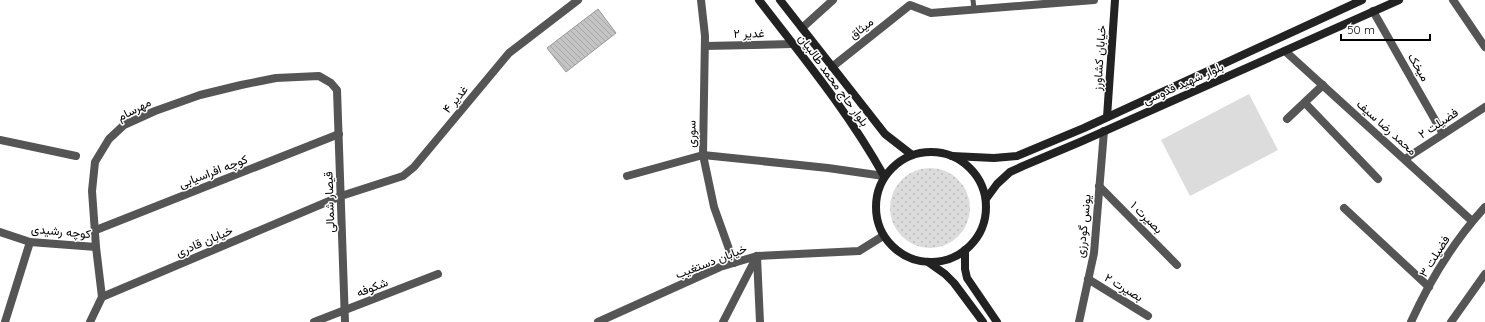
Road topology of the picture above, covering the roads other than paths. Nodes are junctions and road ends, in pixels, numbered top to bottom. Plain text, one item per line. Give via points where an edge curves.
1 (578, 0) edge
2 (701, 0) edge
3 (759, 0) edge
4 (780, 0) edge
5 (833, 0) edge
6 (973, 0) edge
7 (1094, 0) edge
8 (1115, 0) edge
9 (1362, 0) edge
10 (1399, 0) edge
11 (1453, 0) edge
12 (974, 10) junction
13 (1374, 11) junction
14 (802, 28) junction
15 (793, 44) junction
16 (705, 46) junction
17 (1485, 47) edge
18 (1285, 51) junction
19 (832, 67) junction
20 (331, 83) joint
21 (1324, 85) junction
22 (1305, 103) junction
23 (1485, 107) edge
24 (1107, 117) junction
25 (1287, 119) dead end
26 (1104, 131) junction
27 (339, 134) junction
28 (1443, 134) junction
29 (0, 140) edge
30 (703, 155) junction
31 (912, 155) junction
32 (76, 156) dead end
33 (952, 156) junction
34 (1405, 159) junction
35 (627, 176) dead end
36 (884, 176) junction
37 (1378, 179) dead end
38 (1099, 186) junction
39 (341, 196) junction
40 (986, 199) junction
41 (1485, 207) edge
42 (1344, 208) dead end
43 (1472, 221) junction
44 (96, 230) junction
45 (0, 232) edge
46 (884, 236) junction
47 (30, 242) junction
48 (96, 247) junction
49 (965, 250) junction
50 (757, 256) junction
51 (928, 262) junction
52 (734, 263) junction
53 (1177, 265) dead end
54 (438, 274) dead end
55 (1485, 274) edge
56 (1088, 279) junction
57 (1429, 287) junction
58 (102, 297) junction
59 (345, 310) junction
60 (1148, 316) dead end
61 (5, 322) edge
62 (90, 322) edge
63 (314, 322) edge
64 (345, 322) edge
65 (598, 322) edge
66 (723, 322) edge
67 (760, 322) edge
68 (983, 322) edge
69 (997, 322) edge
70 (1079, 322) edge
71 (1411, 322) edge
72 (1451, 322) edge

1 - 39 street, غدیر ۴ via 509,53 414,167 403,176
2 - 16 street, سوری
3 - 15 main road, بلوار حاج محمد طالبیان
4 - 14 main road, بلوار حاج محمد طالبیان
5 - 14 street
6 - 12 lane
7 - 12 street, میثاق
8 - 24 main road, خیابان کشاورز
9 - 24 main road, بلوار شهید قدوسی
10 - 13 main road, بلوار شهید قدوسی
11 - 17 street
12 - 19 street, میثاق via 931,13 910,5
13 - 18 main road, بلوار شهید قدوسی
13 - 28 street, میخک
14 - 19 main road, بلوار حاج محمد طالبیان
15 - 16 street, غدیر ۲
15 - 36 main road, بلوار حاج محمد طالبیان via 839,104
16 - 30 street, سوری
18 - 21 street, محمد رضا سیف
18 - 26 main road, بلوار شهید قدوسی
19 - 31 main road, بلوار حاج محمد طالبیان via 886,134
20 - 27 street, قیصار شمالی via 337,90
20 - 44 street, مهرسام via 319,76 276,78 241,85 200,95 124,125 109,139 95,162 92,191
21 - 22 street
21 - 34 street, محمد رضا سیف
22 - 25 street
22 - 37 street
23 - 28 street, فضیلت ۲
24 - 33 main road, بلوار شهید قدوسی via 1016,156
26 - 38 street, یونس گودرزی
26 - 40 main road, بلوار شهید قدوسی via 1010,172
27 - 39 street, قیصار شمالی
27 - 44 street, کوچه افراسیابی
28 - 34 street, فضیلت ۲
29 - 32 street
30 - 35 street
30 - 36 street
30 - 52 street, سوری via 714,207
31 - 33 main road via 939,152
31 - 36 main road via 892,167
33 - 40 main road via 968,166 980,181
34 - 43 street, محمد رضا سیف
36 - 46 main road via 875,206 877,222
38 - 53 street, بصیرت ۱
38 - 56 street, یونس گودرزی via 1094,253
39 - 58 street, خیابان قادری
39 - 59 street, قیصار شمالی
40 - 49 main road via 986,215 981,230
41 - 43 street, فضیلت ۳
42 - 57 street
43 - 57 street, فضیلت ۳ via 1447,254
44 - 48 street, مهرسام
45 - 47 street, کوچه رشیدی
46 - 50 street, خیابان دستغیب via 859,251
46 - 51 main road via 905,256
47 - 48 street, کوچه رشیدی
47 - 61 street
48 - 58 street, مهرسام
49 - 51 main road via 947,260
49 - 69 main road via 967,278
50 - 52 street, خیابان دستغیب
50 - 66 street
50 - 67 street
51 - 68 main road via 954,283
52 - 65 street, خیابان دستغیب
54 - 59 street, شکوفه
55 - 72 street
56 - 60 street, بصیرت ۲
56 - 70 street, یونس گودرزی
57 - 71 street, فضیلت ۳
58 - 62 street
59 - 63 street, شکوفه
59 - 64 street, قیصار شمالی

